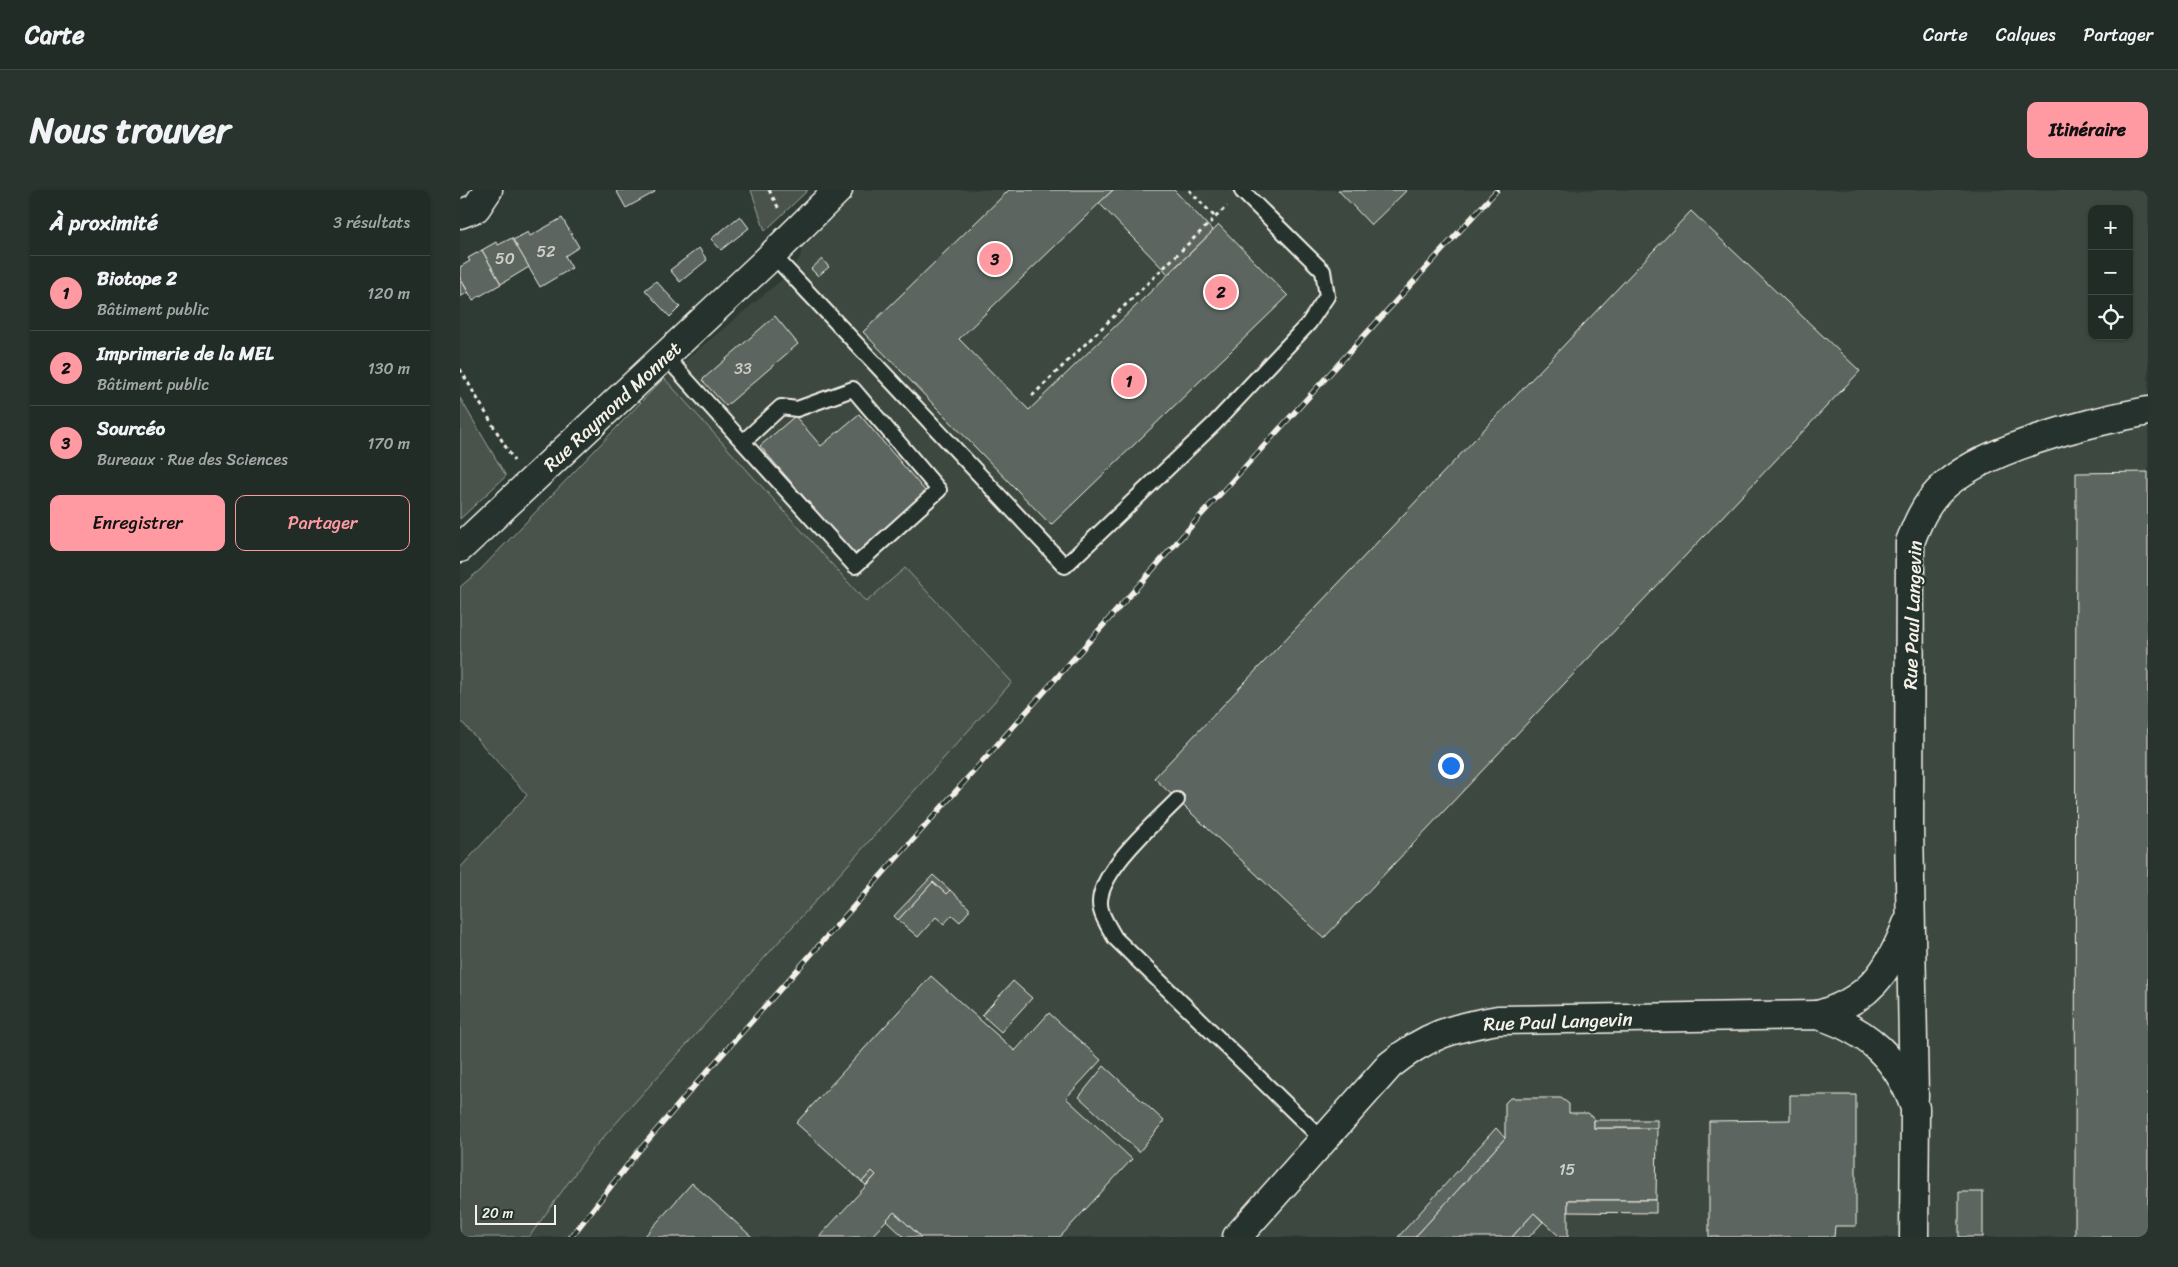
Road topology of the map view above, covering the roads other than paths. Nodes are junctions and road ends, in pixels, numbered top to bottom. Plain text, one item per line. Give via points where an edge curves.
1 (488, 190) edge
2 (838, 190) edge
3 (1242, 192) road end
4 (460, 214) edge
5 (768, 259) junction
6 (665, 356) junction
7 (2148, 411) edge
8 (743, 442) junction
9 (460, 548) edge
10 (1177, 800) dead end
11 (1911, 913) junction
12 (1818, 1015) junction
13 (1914, 1108) junction
14 (1323, 1140) junction
15 (1237, 1237) edge
16 (1914, 1237) edge

1 - 4 street via 476,208
2 - 5 street, Rue Raymond Monnet
3 - 5 lane via 1323,271 1327,296 1309,323 1214,424 1065,566
5 - 6 street, Rue Raymond Monnet
6 - 8 lane
6 - 9 street, Rue Raymond Monnet
7 - 11 street, Rue Paul Langevin via 2076,428 1983,460 1938,492 1921,515 1910,542
8 - 8 lane via 855,566 939,490 853,389 797,408 780,407
10 - 14 lane via 1120,859 1104,883 1100,909 1115,938
11 - 12 street, Rue Paul Langevin via 1898,949 1871,986 1840,1008
11 - 13 street, Rue Paul Langevin
12 - 13 street, Rue Paul Langevin via 1843,1023 1864,1035 1881,1051 1908,1089
12 - 14 street, Rue Paul Langevin via 1498,1020 1463,1026 1435,1034 1390,1065
13 - 16 street, Rue Paul Langevin
14 - 15 street, Rue Paul Langevin

